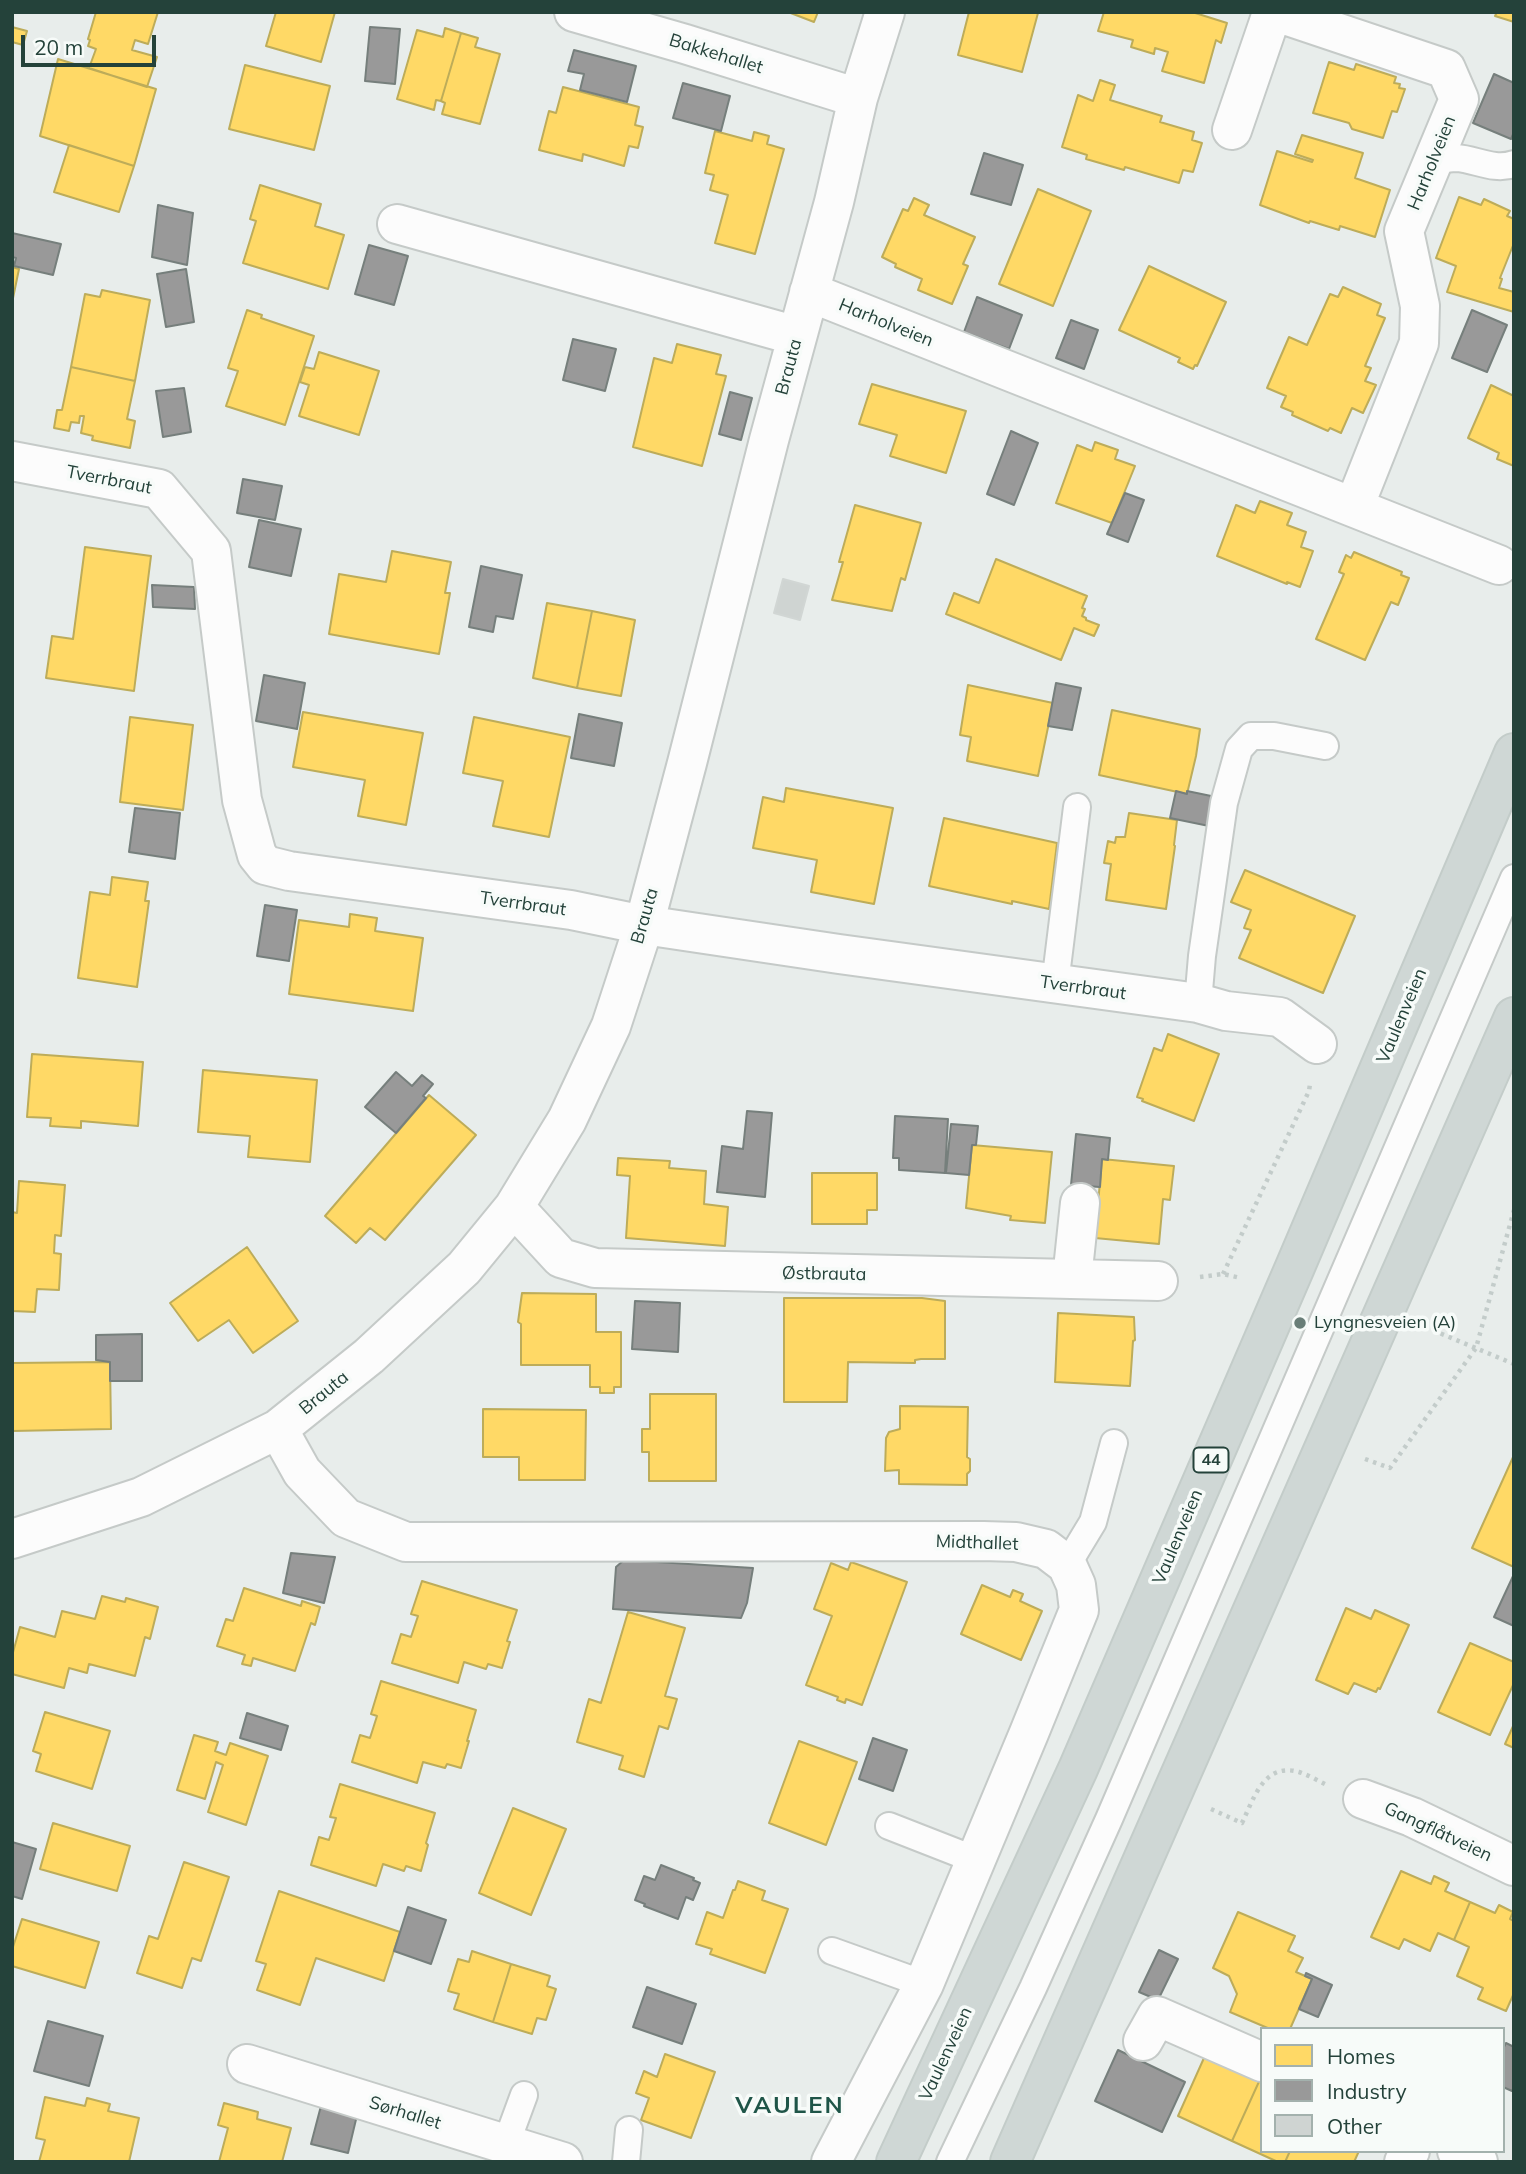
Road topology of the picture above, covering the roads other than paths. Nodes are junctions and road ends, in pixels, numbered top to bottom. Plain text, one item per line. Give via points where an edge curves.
1 (574, 12) edge
2 (886, 12) edge
3 (858, 99) junction
4 (1231, 130) dead end
5 (1433, 161) junction
6 (1514, 164) edge
7 (397, 224) dead end
8 (809, 292) junction
9 (797, 336) junction
10 (12, 461) edge
11 (1354, 508) junction
12 (1499, 565) dead end
13 (1325, 746) dead end
14 (1514, 753) edge
15 (1077, 807) dead end
16 (1514, 878) edge
17 (643, 925) junction
18 (1055, 984) junction
19 (1514, 1017) edge
20 (1213, 1018) junction
21 (1317, 1044) road end
22 (1080, 1203) dead end
23 (514, 1207) junction
24 (1072, 1279) junction
25 (1158, 1281) dead end
26 (278, 1429) junction
27 (1114, 1443) dead end
28 (12, 1539) edge
29 (1067, 1565) junction
30 (1363, 1799) road end
31 (889, 1826) dead end
32 (976, 1860) junction
33 (1514, 1866) edge
34 (832, 1951) dead end
35 (924, 1984) junction
36 (1143, 2041) dead end
37 (1260, 2061) edge
38 (247, 2064) dead end
39 (524, 2095) dead end
40 (629, 2130) dead end
41 (506, 2144) junction
42 (563, 2162) edge
43 (626, 2162) edge
44 (831, 2162) edge
45 (896, 2162) edge
46 (950, 2162) edge
47 (1010, 2162) edge

1 - 3 street, Bakkehallet
2 - 3 street, Brauta
3 - 8 street, Brauta
4 - 5 street, Harholveien via 1271,16 1288,16 1446,69 1459,99
5 - 6 lane via 1457,158 1492,166
5 - 11 street, Harholveien via 1404,231 1420,306 1419,342
7 - 9 street
8 - 9 street, Brauta
8 - 11 street, Harholveien
9 - 17 street, Brauta
10 - 17 street, Tverrbraut via 159,489 211,551 242,800 257,856 265,865
11 - 12 street, Harholveien
13 - 20 lane via 1251,736 1239,748 1224,803 1202,956
14 - 45 main road, Vaulenveien / 44 via 1078,1769
15 - 18 lane
16 - 46 lane via 1104,1831
17 - 18 street, Tverrbraut
17 - 23 street, Brauta via 611,1027 567,1120
18 - 20 street, Tverrbraut
19 - 47 main road
20 - 21 street, Tverrbraut via 1280,1017
22 - 24 street
23 - 24 street, Østbrauta via 561,1258 595,1268
23 - 26 street, Brauta via 464,1268 369,1356
24 - 25 street, Østbrauta
26 - 28 street, Brauta via 141,1497
26 - 29 street, Midthallet via 302,1472 346,1518 406,1542 1016,1542 1046,1549
27 - 29 lane via 1093,1522
29 - 32 street via 1079,1609
30 - 33 street, Gangflåtveien
31 - 32 lane
32 - 35 street
34 - 35 lane
35 - 44 street
36 - 37 street via 1157,2015
38 - 41 street, Sørhallet
39 - 41 lane
40 - 43 lane
41 - 42 street, Sørhallet

